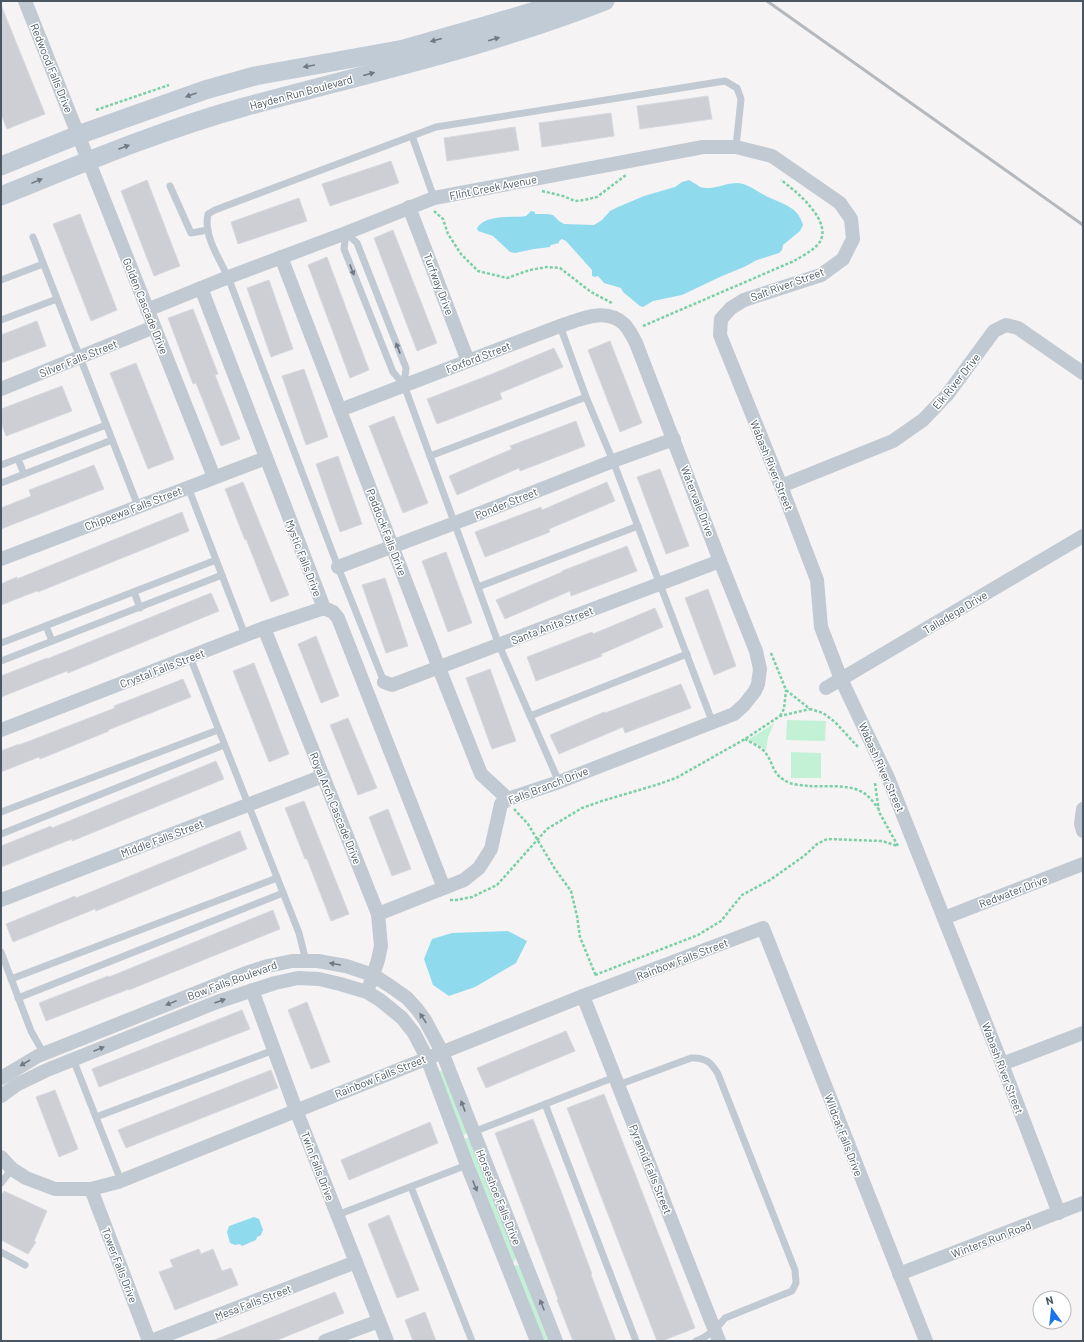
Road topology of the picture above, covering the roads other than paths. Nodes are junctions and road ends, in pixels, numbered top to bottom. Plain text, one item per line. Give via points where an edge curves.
1 (25, 1) edge
2 (568, 1) edge
3 (605, 1) edge
4 (78, 135) junction
5 (412, 136) junction
6 (736, 146) junction
7 (87, 161) junction
8 (1, 166) edge
9 (170, 186) dead end
10 (1, 196) edge
11 (437, 203) junction
12 (840, 203) joint
13 (409, 207) junction
14 (208, 230) junction
15 (346, 233) junction
16 (33, 237) dead end
17 (281, 257) junction
18 (43, 264) junction
19 (228, 277) junction
20 (1, 280) edge
21 (201, 288) junction
22 (57, 299) junction
23 (147, 310) junction
24 (617, 319) joint
25 (1, 320) edge
26 (721, 320) joint
27 (560, 326) junction
28 (154, 327) junction
29 (80, 357) junction
30 (468, 361) junction
31 (1083, 373) edge
32 (404, 385) junction
33 (1, 389) edge
34 (586, 397) junction
35 (340, 410) junction
36 (106, 425) junction
37 (674, 439) junction
38 (112, 440) junction
39 (430, 456) junction
40 (266, 458) junction
41 (18, 459) junction
42 (613, 461) junction
43 (1, 465) edge
44 (24, 474) junction
45 (214, 477) junction
46 (1, 483) edge
47 (781, 486) junction
48 (188, 487) junction
49 (138, 506) junction
50 (455, 523) junction
51 (638, 526) junction
52 (1083, 536) edge
53 (393, 546) junction
54 (1, 559) edge
55 (216, 560) junction
56 (720, 561) junction
57 (338, 567) junction
58 (222, 575) junction
59 (660, 584) junction
60 (478, 587) junction
61 (134, 592) junction
62 (140, 608) junction
63 (324, 608) junction
64 (46, 626) junction
65 (264, 628) junction
66 (245, 636) junction
67 (52, 641) junction
68 (1, 643) edge
69 (499, 645) junction
70 (687, 654) junction
71 (190, 657) junction
72 (1, 661) edge
73 (439, 668) junction
74 (842, 679) junction
75 (384, 682) joint
76 (826, 688) dead end
77 (755, 691) joint
78 (530, 716) junction
79 (712, 722) junction
80 (1, 730) edge
81 (218, 730) junction
82 (224, 745) junction
83 (323, 776) junction
84 (559, 782) junction
85 (508, 798) junction
86 (248, 805) junction
87 (1083, 809) edge
88 (1, 812) edge
89 (1083, 831) edge
90 (1, 834) edge
91 (1083, 864) edge
92 (277, 878) junction
93 (283, 894) junction
94 (445, 894) junction
95 (1, 900) edge
96 (378, 914) junction
97 (944, 918) junction
98 (763, 928) joint
99 (1, 952) edge
100 (306, 961) junction
101 (373, 975) junction
102 (11, 978) junction
103 (252, 990) junction
104 (367, 992) junction
105 (583, 996) junction
106 (18, 998) junction
107 (1083, 1033) edge
108 (274, 1050) junction
109 (442, 1052) junction
110 (44, 1054) junction
111 (426, 1058) junction
112 (73, 1059) junction
113 (1002, 1064) junction
114 (1, 1078) edge
115 (616, 1081) junction
116 (1, 1096) edge
117 (545, 1104) junction
118 (296, 1110) junction
119 (96, 1117) junction
120 (473, 1132) junction
121 (1, 1157) edge
122 (467, 1165) junction
123 (12, 1169) junction
124 (121, 1181) junction
125 (1, 1183) edge
126 (411, 1187) junction
127 (91, 1189) junction
128 (1083, 1203) edge
129 (1059, 1213) junction
130 (337, 1215) junction
131 (1, 1252) edge
132 (356, 1262) junction
133 (25, 1265) dead end
134 (899, 1274) junction
135 (379, 1321) junction
136 (717, 1335) edge
137 (150, 1341) edge
138 (325, 1341) edge
139 (387, 1341) edge
140 (472, 1341) edge
141 (537, 1341) edge
142 (556, 1341) edge
143 (636, 1341) edge
144 (696, 1341) edge
145 (926, 1341) edge

1 - 4 street, Redwood Falls Drive
2 -> 4 main road, Hayden Run Boulevard via 404,48 255,76 205,90
7 -> 3 main road, Hayden Run Boulevard via 191,123 499,38
4 - 7 street, Golden Cascade Drive
4 - 8 main road, Hayden Run Boulevard
5 - 6 lane via 436,127 726,81 737,88 741,99
5 - 11 lane
5 - 14 lane via 215,210 208,214
6 - 11 street, Flint Creek Avenue via 703,147
6 - 12 street, Flint Creek Avenue via 772,156
10 -> 7 main road, Hayden Run Boulevard
7 - 23 street, Golden Cascade Drive
9 - 14 lane via 191,233
11 - 13 street, Flint Creek Avenue
12 - 26 street, Salt River Street via 851,219 853,239 843,259 821,274 744,300 731,308
13 - 15 street, Flint Creek Avenue
13 - 30 street, Turfway Drive
14 - 19 lane
15 - 17 street, Flint Creek Avenue
15 -> 32 lane via 344,248 393,372
32 -> 15 lane via 406,368 357,243
16 - 18 lane
17 - 19 street, Flint Creek Avenue
17 - 35 street, Paddock Falls Drive
18 - 20 lane
18 - 22 lane
19 - 21 street, Flint Creek Avenue
19 - 57 lane
21 - 23 street, Flint Creek Avenue
21 - 40 street, Mystic Falls Drive
22 - 25 lane
22 - 29 lane
23 - 28 street, Golden Cascade Drive
24 - 27 street, Foxford Street via 592,315
24 - 37 street, Watervale Drive via 636,342
26 - 47 street, Wabash River Street via 720,335
27 - 30 street, Foxford Street
27 - 34 lane
28 - 29 street, Silver Falls Street
28 - 45 street, Golden Cascade Drive
29 - 33 street, Silver Falls Street
29 - 36 lane
30 - 32 street, Foxford Street
31 - 47 street, Elk River Drive via 1018,328 1006,325 994,331 947,395 923,420 893,441
32 - 35 street, Foxford Street
32 - 39 lane
34 - 39 lane
34 - 42 lane
35 - 53 street, Paddock Falls Drive
36 - 38 lane
36 - 41 lane
37 - 42 street, Ponder Street
37 - 56 street, Watervale Drive
38 - 44 lane
38 - 49 lane
39 - 50 lane
40 - 45 street, Chippewa Falls Street
40 - 63 street, Mystic Falls Drive
41 - 43 lane
41 - 44 lane
42 - 50 street, Ponder Street
42 - 51 lane
44 - 46 lane
45 - 48 street, Chippewa Falls Street
47 - 74 street, Wabash River Street via 817,580 821,627
48 - 49 street, Chippewa Falls Street
48 - 55 lane
49 - 54 street, Chippewa Falls Street
50 - 53 street, Ponder Street
50 - 60 lane
51 - 59 lane
51 - 60 lane
52 - 74 street, Talladega Drive
53 - 57 street, Ponder Street
53 - 73 street, Paddock Falls Drive
55 - 58 lane
55 - 61 lane
56 - 59 street, Santa Anita Street
56 - 77 street, Watervale Drive via 756,650 760,669
57 - 75 lane
58 - 62 lane
58 - 66 lane
59 - 69 street, Santa Anita Street
59 - 70 lane
60 - 69 lane
61 - 62 lane
61 - 64 lane
62 - 67 lane
63 - 65 street, Crystal Falls Street
63 - 94 street, Mystic Falls Drive via 338,618
64 - 67 lane
64 - 68 lane
65 - 66 street, Crystal Falls Street
65 - 83 street, Royal Arch Cascade Drive
66 - 71 street, Crystal Falls Street
67 - 72 lane
69 - 73 street, Santa Anita Street
69 - 78 lane
70 - 78 lane
70 - 79 lane
71 - 80 street, Crystal Falls Street
71 - 81 lane
73 - 75 street, Santa Anita Street via 392,685
73 - 85 street, Paddock Falls Drive via 481,774
74 - 76 street, Talladega Drive
74 - 97 street, Wabash River Street via 889,780
77 - 79 street, Falls Branch Drive via 734,714
78 - 84 lane
79 - 84 street, Falls Branch Drive
81 - 82 lane
81 - 88 lane
82 - 86 lane
82 - 90 lane
83 - 86 street, Middle Falls Street
83 - 96 street, Royal Arch Cascade Drive
84 - 85 street, Falls Branch Drive
85 - 94 street, Falls Branch Drive via 501,804 491,849 479,868
86 - 92 lane
86 - 95 street, Middle Falls Street
87 - 89 street
91 - 97 street, Redwater Drive
92 - 93 lane
92 - 102 lane
93 - 100 lane via 299,933
93 - 106 lane
94 - 96 street, Falls Branch Drive
96 - 101 street, Royal Arch Cascade Drive via 381,946
97 - 113 street, Wabash River Street
98 - 105 street, Rainbow Falls Street
98 - 134 street, Wildcat Falls Drive
99 - 102 lane
101 -> 100 street, Bow Falls Boulevard via 346,966
100 -> 110 street, Bow Falls Boulevard via 292,961 246,973
101 - 104 street, Royal Arch Cascade Drive
109 -> 101 street, Bow Falls Boulevard via 424,1020 407,998
102 - 106 lane
103 - 104 street, Bow Falls Boulevard via 274,982 298,978 340,984
103 - 108 street, Twin Falls Drive
112 -> 103 street, Bow Falls Boulevard
104 - 111 street, Bow Falls Boulevard via 402,1018 414,1033
105 - 109 street, Rainbow Falls Street
105 - 115 street, Pyramid Falls Street
106 - 110 lane via 31,1031
107 - 113 street
108 - 118 street, Twin Falls Drive
108 - 119 lane
109 - 111 street, Rainbow Falls Street
120 -> 109 street, Horseshoe Falls Drive
110 -> 114 street, Bow Falls Boulevard
111 - 118 street, Rainbow Falls Street
111 - 122 street, Horseshoe Falls Drive
112 - 116 street, Bow Falls Boulevard via 16,1085
112 - 119 lane
113 - 129 street, Wabash River Street
115 - 117 lane
115 - 136 street, Pyramid Falls Street
115 - 136 lane via 698,1057 704,1058 714,1066 723,1088 795,1270 796,1283 792,1291 725,1318
117 - 120 lane
117 - 143 lane
118 - 124 street, Rainbow Falls Street
118 - 130 street, Twin Falls Drive
119 - 124 lane
142 -> 120 street, Horseshoe Falls Drive
121 - 123 street, Rainbow Falls Street
122 - 126 lane
122 -> 141 street, Horseshoe Falls Drive
123 - 125 lane
123 - 127 street, Rainbow Falls Street via 26,1178 55,1189
124 - 127 street, Rainbow Falls Street
126 - 130 lane
126 - 140 lane
127 - 137 street, Tower Falls Drive
128 - 129 street, Winters Run Road
129 - 134 street, Winters Run Road
130 - 132 street, Twin Falls Drive
131 - 133 lane
132 - 135 street, Twin Falls Drive
132 - 137 street, Mesa Falls Street
134 - 145 street, Wildcat Falls Drive
135 - 138 street
135 - 139 street, Twin Falls Drive
136 - 144 lane

